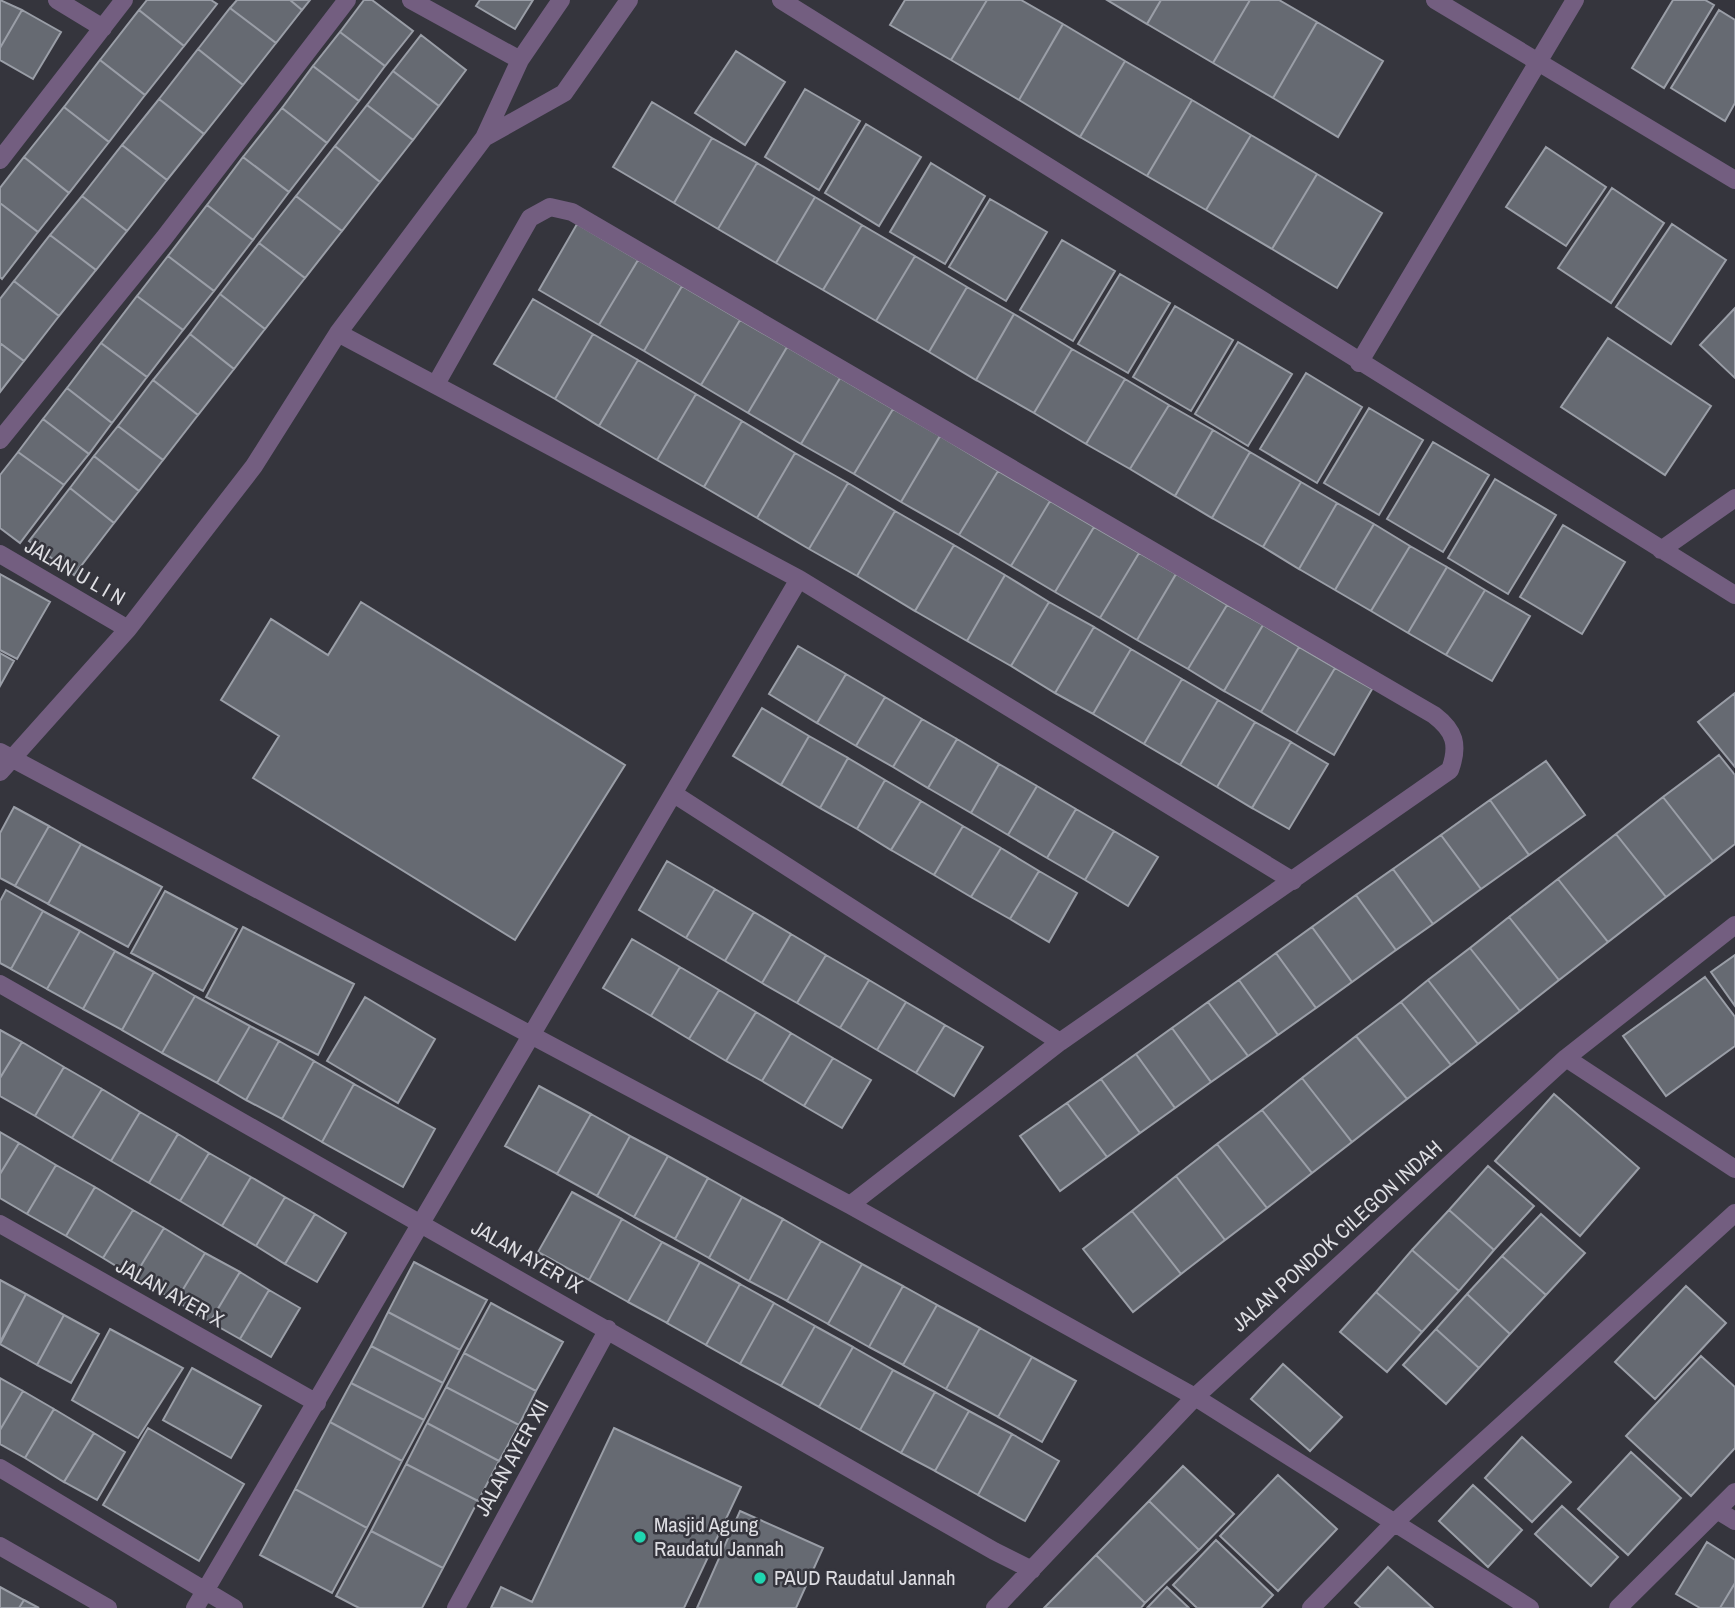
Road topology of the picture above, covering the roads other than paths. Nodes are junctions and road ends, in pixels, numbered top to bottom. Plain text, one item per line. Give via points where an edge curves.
1 (57, 0) edge
2 (124, 0) edge
3 (347, 0) edge
4 (411, 0) edge
5 (561, 0) edge
6 (629, 0) edge
7 (781, 0) edge
8 (1435, 0) edge
9 (1575, 0) edge
10 (103, 28) junction
11 (520, 60) junction
12 (1540, 60) junction
13 (484, 138) junction
14 (3, 150) edge
15 (1735, 180) edge
16 (338, 333) junction
17 (1359, 363) junction
18 (436, 384) junction
19 (0, 440) edge
20 (1735, 498) edge
21 (1661, 550) junction
22 (0, 554) edge
23 (799, 579) junction
24 (1735, 595) edge
25 (128, 629) junction
26 (4, 761) edge
27 (674, 794) junction
28 (1293, 881) junction
29 (1735, 925) edge
30 (0, 985) edge
31 (533, 1036) junction
32 (1060, 1042) junction
33 (1566, 1058) junction
34 (1735, 1169) edge
35 (850, 1205) junction
36 (1735, 1213) edge
37 (421, 1222) junction
38 (0, 1224) edge
39 (608, 1329) junction
40 (1195, 1397) junction
41 (317, 1403) junction
42 (0, 1468) edge
43 (1735, 1492) edge
44 (1717, 1510) junction
45 (1735, 1521) edge
46 (1394, 1523) junction
47 (0, 1546) edge
48 (1032, 1570) junction
49 (205, 1590) junction
50 (108, 1608) edge
51 (195, 1608) edge
52 (234, 1608) edge
53 (456, 1608) edge
54 (995, 1608) edge
55 (1311, 1608) edge
56 (1530, 1608) edge
57 (1618, 1608) edge

1 - 10 street
2 - 10 street
3 - 19 street via 164,238
4 - 11 street
5 - 11 street
6 - 13 street via 564,93
7 - 17 street
8 - 12 street
9 - 12 street
10 - 14 street
11 - 13 street
12 - 15 street
12 - 17 street
13 - 16 street
16 - 18 street
16 - 25 street via 254,466
17 - 21 street
18 - 23 street
18 - 28 street via 530,219 550,208 572,212 1450,727 1456,742 1450,770
20 - 21 street
21 - 24 street
22 - 25 street, JALAN U L I N
23 - 27 street
23 - 28 street
25 - 26 street
26 - 31 street
27 - 31 street
27 - 32 street
28 - 32 street
29 - 33 street, JALAN PONDOK CILEGON INDAH
30 - 37 street, JALAN AYER IX
31 - 35 street
31 - 37 street
32 - 35 street
33 - 34 street
33 - 40 street, JALAN PONDOK CILEGON INDAH
35 - 40 street
36 - 46 street
37 - 39 street, JALAN AYER IX
37 - 41 street
38 - 41 street, JALAN AYER X
39 - 48 street, JALAN AYER IX
39 - 53 street, JALAN AYER XII
40 - 46 street
40 - 48 street, JALAN PONDOK CILEGON INDAH
41 - 49 street
42 - 49 street
43 - 44 street
44 - 45 street
44 - 57 street
46 - 55 street
46 - 56 street
47 - 50 street
48 - 54 street, JALAN PONDOK CILEGON INDAH
49 - 51 street
49 - 52 street

